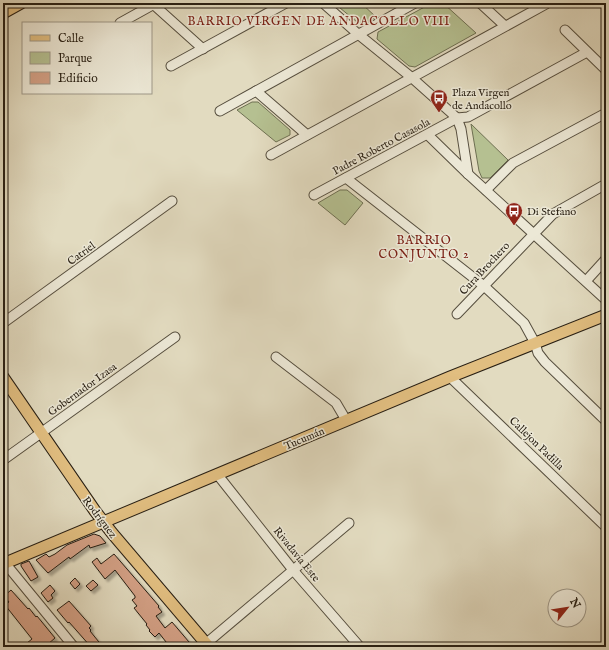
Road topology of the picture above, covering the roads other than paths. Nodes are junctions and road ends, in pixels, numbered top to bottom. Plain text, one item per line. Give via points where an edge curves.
1 (21, 3) edge
2 (286, 3) edge
3 (323, 3) edge
4 (415, 3) edge
5 (480, 3) edge
6 (155, 4) edge
7 (546, 4) edge
8 (3, 13) edge
9 (122, 22) edge
10 (505, 26) junction
11 (566, 30) dead end
12 (358, 34) junction
13 (203, 49) junction
14 (587, 52) junction
15 (171, 66) dead end
16 (606, 70) edge
17 (411, 78) junction
18 (256, 91) junction
19 (220, 111) dead end
20 (606, 113) edge
21 (457, 118) junction
22 (307, 135) junction
23 (428, 135) junction
24 (271, 155) dead end
25 (468, 174) junction
26 (346, 178) junction
27 (606, 184) edge
28 (486, 190) junction
29 (314, 195) dead end
30 (172, 202) dead end
31 (533, 234) junction
32 (606, 259) edge
33 (586, 281) junction
34 (484, 286) junction
35 (606, 300) edge
36 (457, 314) dead end
37 (606, 315) edge
38 (3, 323) edge
39 (175, 337) dead end
40 (535, 343) junction
41 (276, 357) dead end
42 (3, 377) edge
43 (450, 377) junction
44 (346, 420) junction
45 (606, 421) edge
46 (42, 432) junction
47 (3, 460) edge
48 (217, 474) junction
49 (104, 522) junction
50 (349, 523) dead end
51 (606, 527) edge
52 (4, 564) edge
53 (293, 570) junction
54 (206, 646) edge
55 (74, 647) edge
56 (360, 647) edge

1 - 8 main road
2 - 13 street
3 - 12 street
4 - 12 street
5 - 10 street
6 - 9 street
6 - 13 street
7 - 10 street
10 - 17 street
11 - 14 street
12 - 17 street
12 - 18 street
13 - 15 street
14 - 16 street
14 - 21 street, Padre Roberto Casasola via 468,117
17 - 21 street
17 - 22 street
18 - 19 street
18 - 22 street
20 - 28 street via 513,163
21 - 23 street, Padre Roberto Casasola
21 - 25 street
22 - 24 street
23 - 25 street
23 - 26 street, Padre Roberto Casasola
25 - 28 street
26 - 29 street, Padre Roberto Casasola
26 - 34 street
27 - 31 street, Cura Brochero via 559,210
28 - 31 street
30 - 38 street, Catriel
31 - 33 street
31 - 34 street, Cura Brochero
32 - 33 street
33 - 35 street
34 - 36 street, Cura Brochero
34 - 40 street via 524,323
37 - 40 main road, Tucumán
39 - 46 street, Gobernador Izasa
40 - 43 main road, Tucumán
40 - 45 street via 538,353 545,362
41 - 44 street via 336,403
42 - 46 main road, Rodríguez
43 - 44 main road, Tucumán
43 - 51 street, Callejon Padilla
44 - 48 main road, Tucumán
46 - 47 street, Gobernador Izasa
46 - 49 main road, Rodríguez
48 - 49 main road, Tucumán
48 - 53 street, Rivadavia Este
49 - 52 main road, Tucumán
49 - 54 main road, Rodríguez
50 - 53 street
52 - 55 street
53 - 54 street
53 - 56 street, Rivadavia Este

